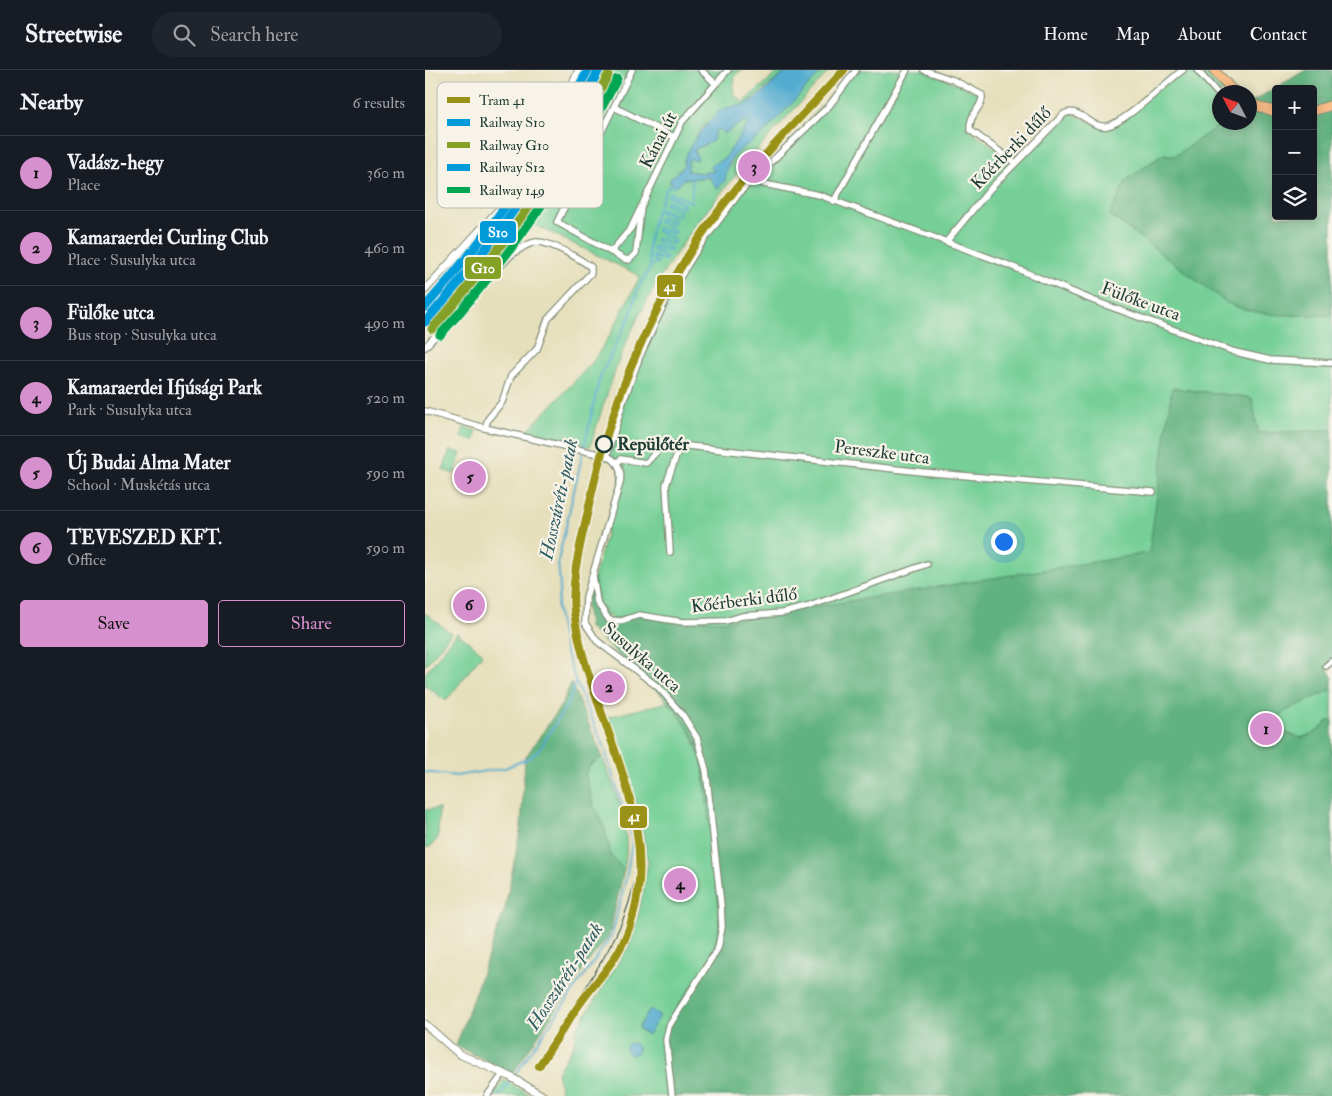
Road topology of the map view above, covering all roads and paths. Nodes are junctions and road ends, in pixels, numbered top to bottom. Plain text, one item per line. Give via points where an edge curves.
1 (579, 70) edge
2 (632, 70) edge
3 (701, 70) edge
4 (728, 70) edge
5 (855, 70) edge
6 (907, 70) edge
7 (924, 70) edge
8 (1183, 70) edge
9 (1197, 70) edge
10 (1214, 70) edge
11 (573, 82) edge
12 (715, 84) junction
13 (1228, 85) edge
14 (1212, 87) edge
15 (1332, 105) edge
16 (1257, 106) edge
17 (614, 107) junction
18 (1317, 110) edge
19 (1272, 111) edge
20 (603, 129) edge
21 (674, 137) junction
22 (1014, 162) junction
23 (756, 179) junction
24 (834, 201) junction
25 (641, 207) junction
26 (500, 208) edge
27 (563, 208) edge
28 (946, 242) junction
29 (611, 252) junction
30 (425, 290) edge
31 (425, 347) edge
32 (1332, 363) edge
33 (425, 411) edge
34 (485, 428) junction
35 (680, 445) junction
36 (607, 456) junction
37 (617, 463) junction
38 (1153, 492) dead end
39 (670, 552) dead end
40 (927, 564) dead end
41 (593, 574) junction
42 (1332, 661) edge
43 (1326, 666) dead end
44 (425, 1024) edge
45 (506, 1075) junction
46 (487, 1096) edge
47 (543, 1096) edge
48 (672, 1096) edge

1 - 11 street
2 - 17 street
3 - 12 street
4 - 12 street, Kánai út
5 - 23 street via 829,106
6 - 24 street
7 - 22 street via 982,94 981,103 971,117 969,130
8 - 22 street, Kőérberki dűlő via 1131,112 1108,126 1097,125 1074,112 1063,114
9 - 14 street
10 - 13 main road
12 - 21 street, Kánai út via 690,112
15 - 18 main road
16 - 19 main road
17 - 20 street
17 - 21 street
21 - 25 street, Kánai út
22 - 28 street, Kőérberki dűlő
23 - 24 street, Fülőke utca via 764,184
23 - 36 street via 741,192 716,224 666,300 639,356
24 - 28 street, Fülőke utca
25 - 29 street, Kánai út via 631,228
25 - 29 street, Kánai út via 636,253 627,260
26 - 30 street
27 - 29 street via 557,219 559,224
28 - 32 street, Fülőke utca via 1235,352 1270,360
31 - 34 street via 511,255 534,242 551,246 593,269 548,319 537,349 511,376 502,402
33 - 34 street
34 - 36 street
35 - 37 street, Pereszke utca via 662,446 646,463 621,459
35 - 38 street, Pereszke utca via 922,472
35 - 39 street via 666,485
36 - 37 street
37 - 41 street, Susulyka utca via 621,472 620,483
40 - 41 street, Kőérberki dűlő via 807,607 726,621 683,622 639,615 621,621 609,620 597,602
41 - 48 street, Susulyka utca via 584,607 589,631 672,702 697,738 706,770 722,927 713,958 669,1026 666,1040
42 - 43 street
44 - 45 street via 459,1054
45 - 46 street
45 - 47 street

